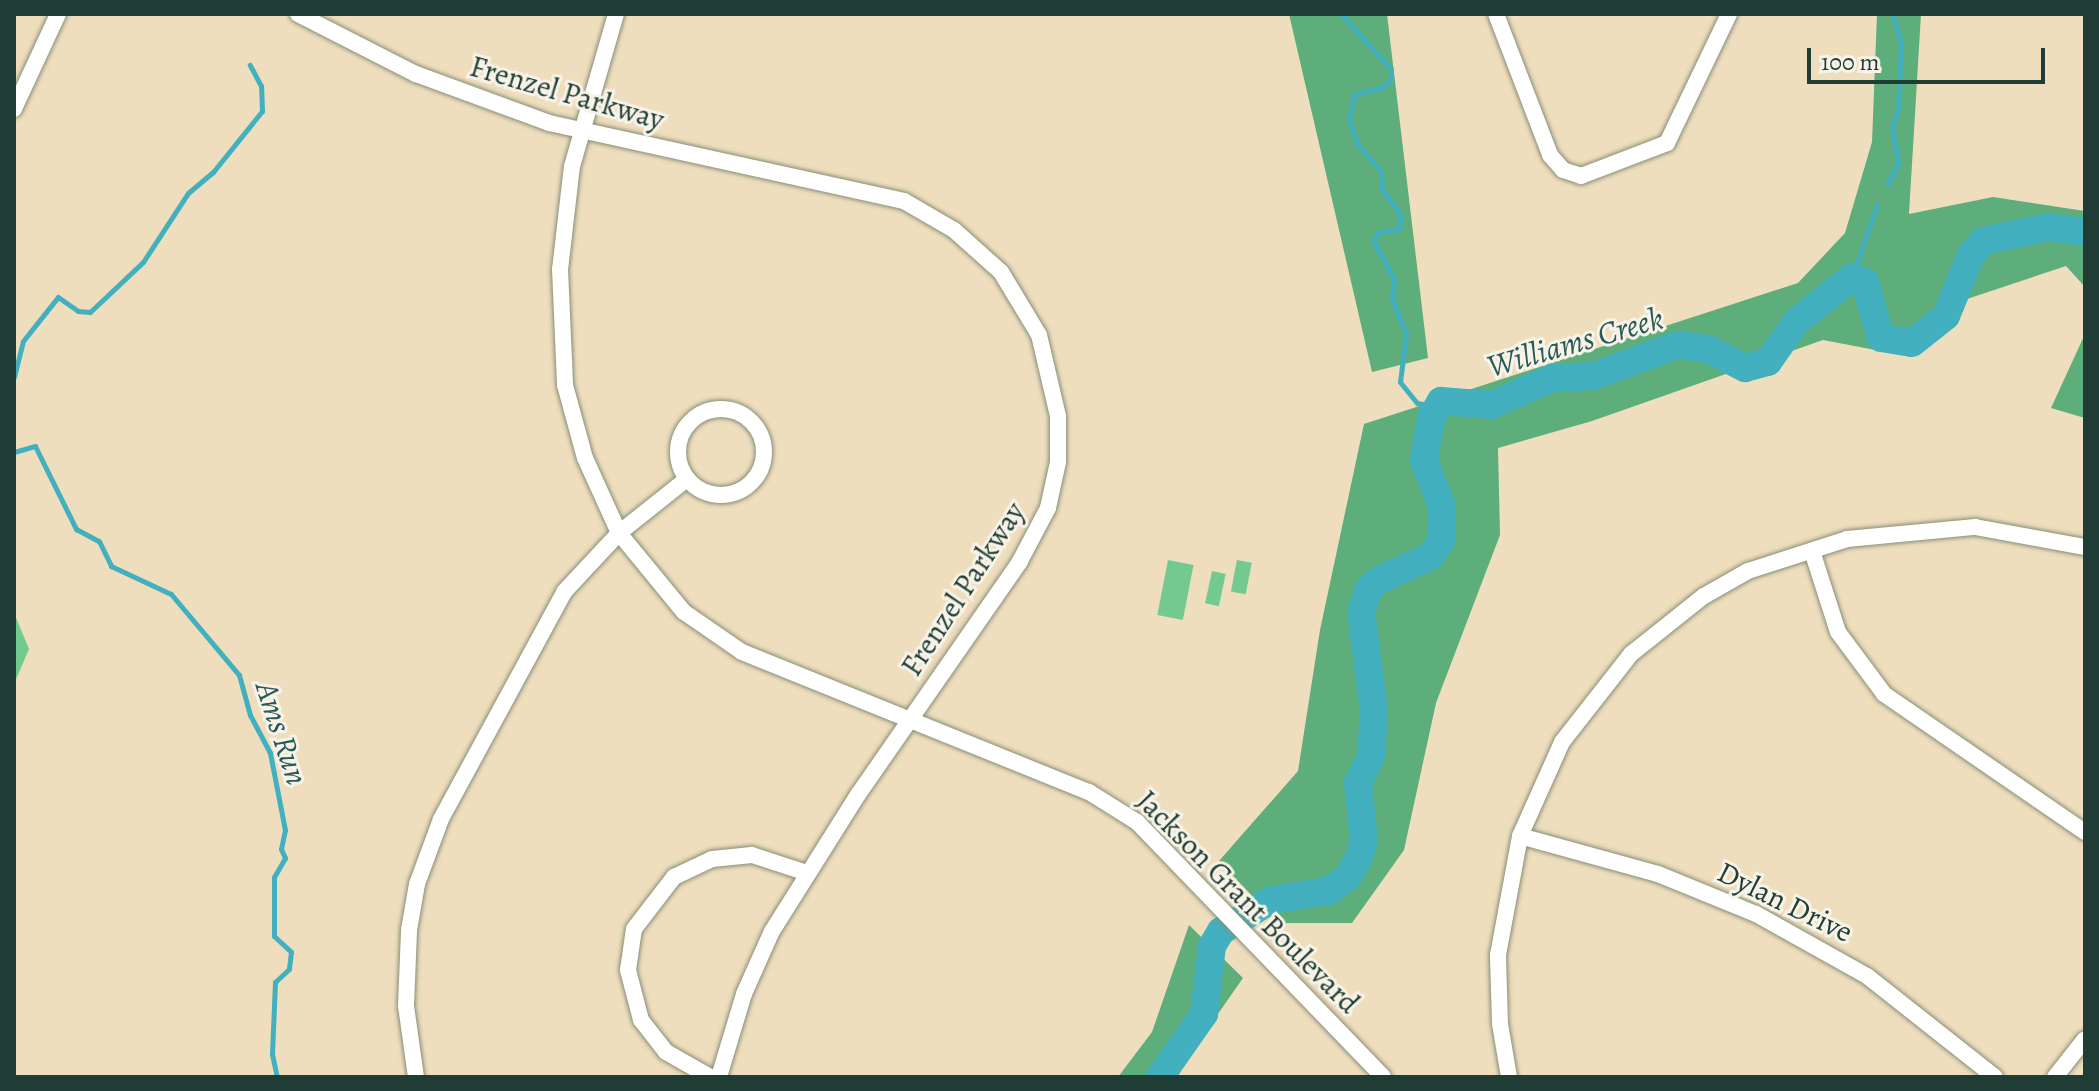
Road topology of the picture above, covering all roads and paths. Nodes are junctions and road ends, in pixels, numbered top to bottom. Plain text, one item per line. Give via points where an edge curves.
1 (58, 14) edge
2 (298, 14) edge
3 (616, 14) edge
4 (1496, 14) edge
5 (1729, 14) edge
6 (14, 109) edge
7 (581, 132) junction
8 (687, 479) junction
9 (619, 533) junction
10 (2085, 547) edge
11 (1812, 551) junction
12 (909, 722) junction
13 (2085, 832) edge
14 (1520, 836) junction
15 (807, 873) junction
16 (2085, 1039) edge
17 (416, 1077) edge
18 (710, 1077) edge
19 (719, 1077) edge
20 (1383, 1077) edge
21 (1509, 1077) edge
22 (1995, 1077) edge
23 (2055, 1077) edge

1 - 6 street
2 - 7 street, Frenzel Parkway via 416,74
3 - 7 street, Jackson Grant Boulevard
4 - 5 street via 1552,159 1581,176 1667,143
7 - 9 street, Jackson Grant Boulevard via 562,222 565,385 585,458
7 - 12 street, Frenzel Parkway via 904,201 977,249 1001,272 1028,313 1058,416 1056,482 1034,538
8 - 8 street via 697,488 723,495 748,487 763,465 763,438 756,425 730,409 701,413 689,423 678,450
8 - 9 street
9 - 12 street, Jackson Grant Boulevard via 656,581 705,628 768,666
9 - 17 street via 575,580 541,629 427,851 414,899 405,974
10 - 11 street via 1975,527 1881,532
11 - 13 street via 1838,632 1884,694
11 - 14 street via 1748,571 1631,654 1562,742
12 - 15 street, Frenzel Parkway
12 - 20 street, Jackson Grant Boulevard via 1089,792 1137,822
14 - 21 street via 1498,955 1500,1024
14 - 22 street, Dylan Drive via 1658,874 1756,914 1867,976
15 - 18 street via 763,856 712,859 674,877 634,929 628,970 641,1020 666,1052
15 - 19 street, Frenzel Parkway via 758,959
16 - 23 street

